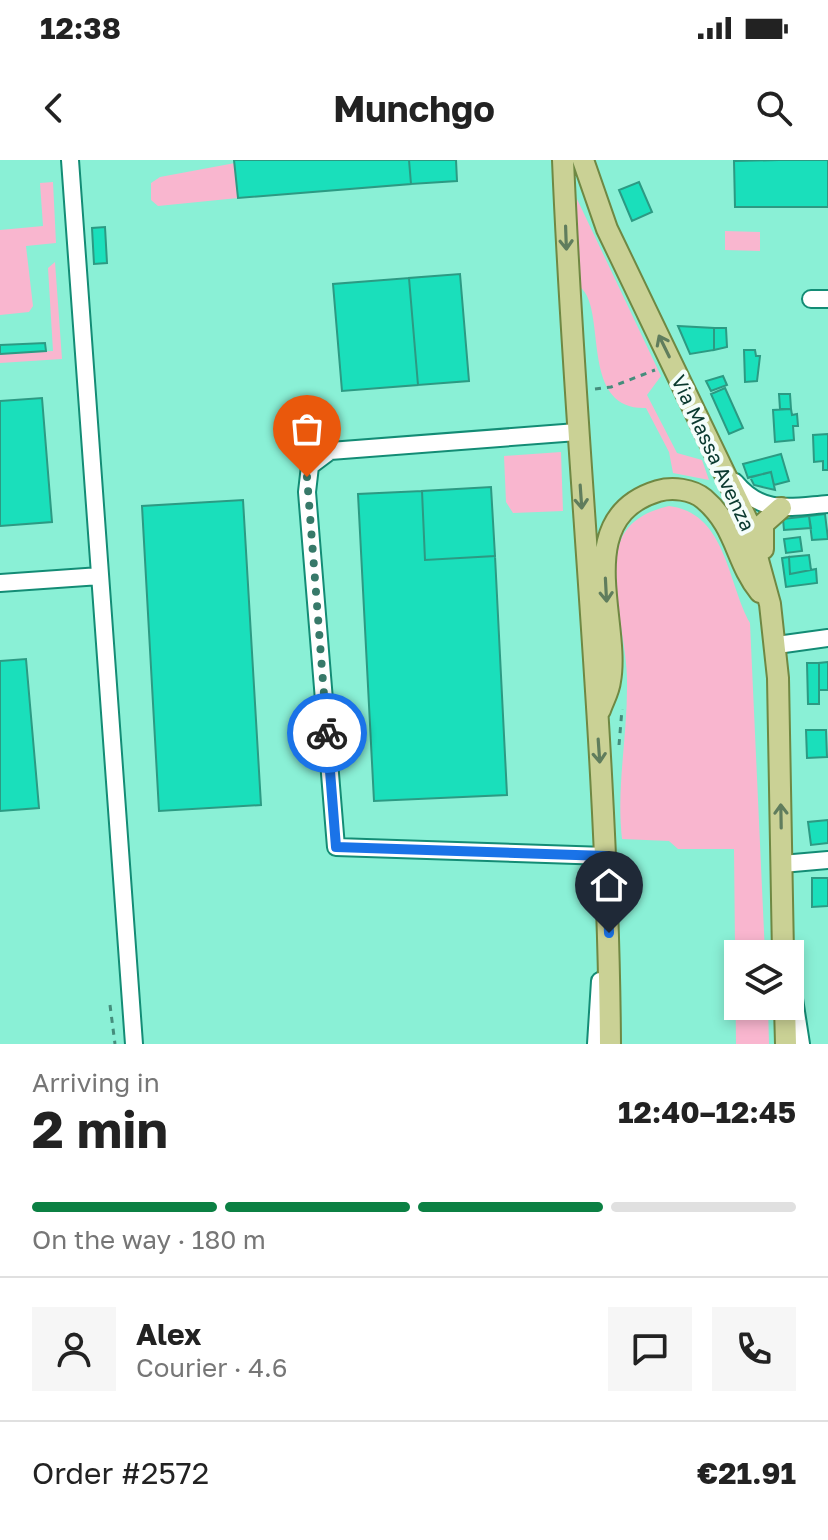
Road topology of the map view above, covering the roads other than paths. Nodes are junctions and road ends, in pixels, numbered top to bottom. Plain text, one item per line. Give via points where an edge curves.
1 (70, 160) edge
2 (563, 160) edge
3 (583, 160) edge
4 (811, 299) dead end
5 (828, 299) edge
6 (577, 432) junction
7 (723, 466) junction
8 (828, 504) edge
9 (781, 508) junction
10 (100, 576) junction
11 (0, 583) edge
12 (770, 604) junction
13 (828, 638) edge
14 (777, 645) junction
15 (597, 719) junction
16 (606, 856) junction
17 (828, 860) edge
18 (782, 864) junction
19 (609, 933) junction
20 (784, 940) edge
21 (785, 1020) edge
22 (797, 1020) edge
23 (134, 1044) edge
24 (596, 1044) edge
25 (610, 1044) edge
26 (786, 1044) edge
27 (801, 1044) edge

1 - 10 street
2 -> 6 main road
7 -> 3 main road, Via Massa Avenza via 607,229
4 - 5 street
6 -> 15 main road
6 - 16 street via 330,451 310,466 307,492 336,847
7 - 9 street via 747,497
7 - 12 main road, Via Massa Avenza via 747,520
8 - 9 street
9 - 12 main road via 763,524
10 - 11 street
10 - 23 street
12 - 14 main road, Via Massa Avenza
12 -> 15 main road via 749,578 727,523 701,497 669,488 641,498 622,514 608,539 604,563 611,680
13 - 14 street
18 -> 14 main road, Via Massa Avenza
15 -> 16 main road
16 - 19 main road
17 - 18 street
18 - 20 main road, Via Massa Avenza
19 - 24 street via 600,964
19 - 25 main road
21 - 26 main road
22 - 27 street

